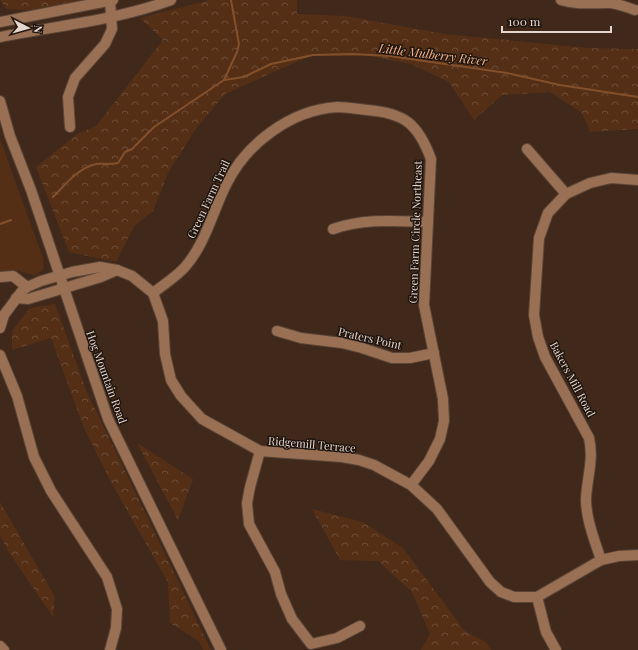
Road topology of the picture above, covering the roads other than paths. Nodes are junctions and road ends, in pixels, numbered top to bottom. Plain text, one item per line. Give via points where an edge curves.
1 (112, 0) edge
2 (171, 0) edge
3 (561, 0) edge
4 (635, 10) dead end
5 (113, 15) junction
6 (0, 22) edge
7 (0, 37) edge
8 (0, 101) edge
9 (407, 121) joint
10 (70, 127) dead end
11 (527, 149) dead end
12 (638, 180) edge
13 (566, 194) junction
14 (428, 222) junction
15 (333, 229) dead end
16 (117, 270) junction
17 (60, 275) junction
18 (0, 277) edge
19 (28, 287) junction
20 (64, 288) junction
21 (153, 293) junction
22 (16, 298) junction
23 (1, 322) edge
24 (277, 331) dead end
25 (434, 353) junction
26 (0, 355) edge
27 (260, 451) junction
28 (411, 485) junction
29 (638, 555) edge
30 (601, 560) junction
31 (537, 597) junction
32 (360, 626) dead end
33 (0, 646) edge
34 (113, 649) edge
35 (4, 650) edge
36 (221, 650) edge
37 (556, 650) edge

1 - 5 street
1 - 6 street
2 - 5 street
3 - 4 street via 572,4 623,5
5 - 7 street
5 - 10 street via 112,29 104,44 75,78 68,97
8 - 17 street, Hog Mountain Road
9 - 14 street, Green Farm Circle Northeast via 424,140 431,159
9 - 21 street, Green Farm Trail via 380,111 337,107 313,111 288,122 261,139 240,160 226,183 196,252 185,267
11 - 13 street
12 - 13 street, Bakers Mill Road via 611,178 590,183
13 - 30 street, Bakers Mill Road via 548,213 539,238 534,315 545,357 589,438 592,452 586,500 588,518
14 - 15 street via 377,220 349,223
14 - 25 street, Green Farm Circle Northeast via 424,305
16 - 17 street via 100,267
16 - 20 street
16 - 21 street via 132,276
17 - 19 street
17 - 20 street, Hog Mountain Road
18 - 19 street via 13,276
19 - 22 street
20 - 22 street via 28,299
20 - 36 street, Hog Mountain Road via 108,419
21 - 27 street, Ridgemill Terrace via 163,321 165,354 171,380 181,396 202,418
22 - 23 street
24 - 25 street, Praters Point via 301,338 342,343 392,358 410,358
25 - 28 street, Green Farm Circle Northeast via 443,399 444,421 440,439 429,461
26 - 34 street via 17,396 34,457 51,491 107,578 117,609
27 - 28 street, Ridgemill Terrace via 359,460
27 - 32 street via 247,503 250,524 276,572 281,594 292,620 311,644 337,638
28 - 31 street, Ridgemill Terrace via 437,509 490,582 501,592 514,597
29 - 30 street
30 - 31 street
31 - 37 street via 546,632
33 - 35 street

